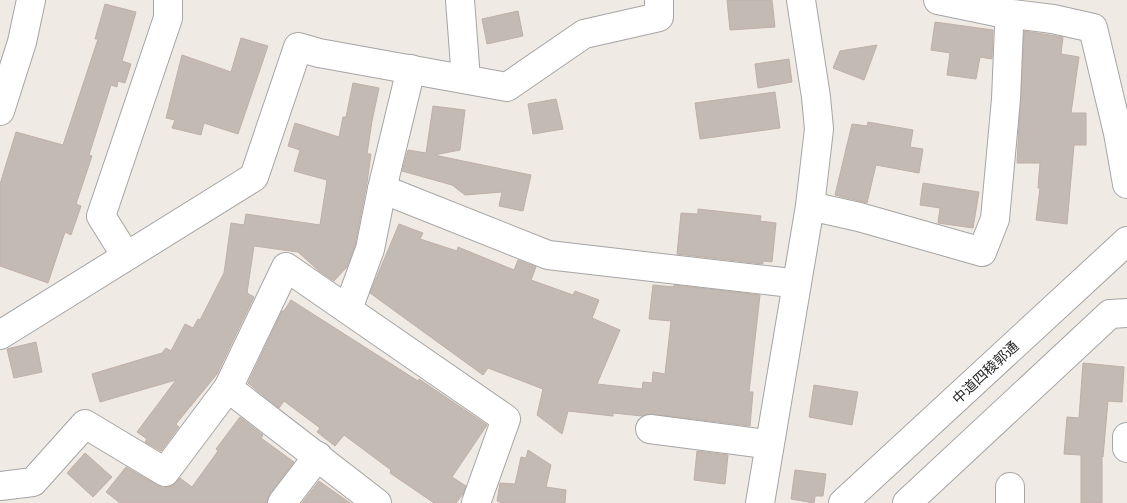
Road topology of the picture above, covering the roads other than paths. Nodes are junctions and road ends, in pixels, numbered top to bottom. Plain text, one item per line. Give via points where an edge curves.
1 (31, 0) edge
2 (168, 0) edge
3 (460, 0) edge
4 (660, 0) edge
5 (801, 0) edge
6 (938, 0) edge
7 (1009, 27) dead end
8 (411, 69) junction
9 (466, 79) junction
10 (0, 111) edge
11 (1127, 184) edge
12 (382, 189) junction
13 (810, 206) junction
14 (1127, 241) edge
15 (126, 256) junction
16 (783, 282) dead end
17 (348, 310) junction
18 (1127, 313) edge
19 (0, 335) edge
20 (228, 388) junction
21 (650, 429) dead end
22 (1127, 437) edge
23 (758, 444) dead end
24 (1127, 448) edge
25 (318, 456) junction
26 (0, 486) edge
27 (282, 503) edge
28 (377, 503) edge
29 (476, 503) edge
30 (760, 503) edge
31 (843, 503) edge
32 (907, 503) edge

1 - 10 street via 22,42
2 - 15 street via 168,18 102,216
3 - 9 street
4 - 9 street via 658,17 584,34 507,87
5 - 13 street via 819,129
6 - 11 street via 1093,28
7 - 13 street via 995,219 982,252
8 - 9 street
8 - 12 street
8 - 15 street via 298,47 254,177
12 - 16 street via 548,255
12 - 17 street via 370,249
13 - 30 street
14 - 31 street, 中道四稜郭通
15 - 19 street
17 - 20 street via 286,267
17 - 29 street via 506,419
18 - 32 street via 1110,314
20 - 25 street
20 - 26 street via 165,472 86,424 33,482
21 - 23 street
22 - 24 street
25 - 27 street
25 - 28 street

